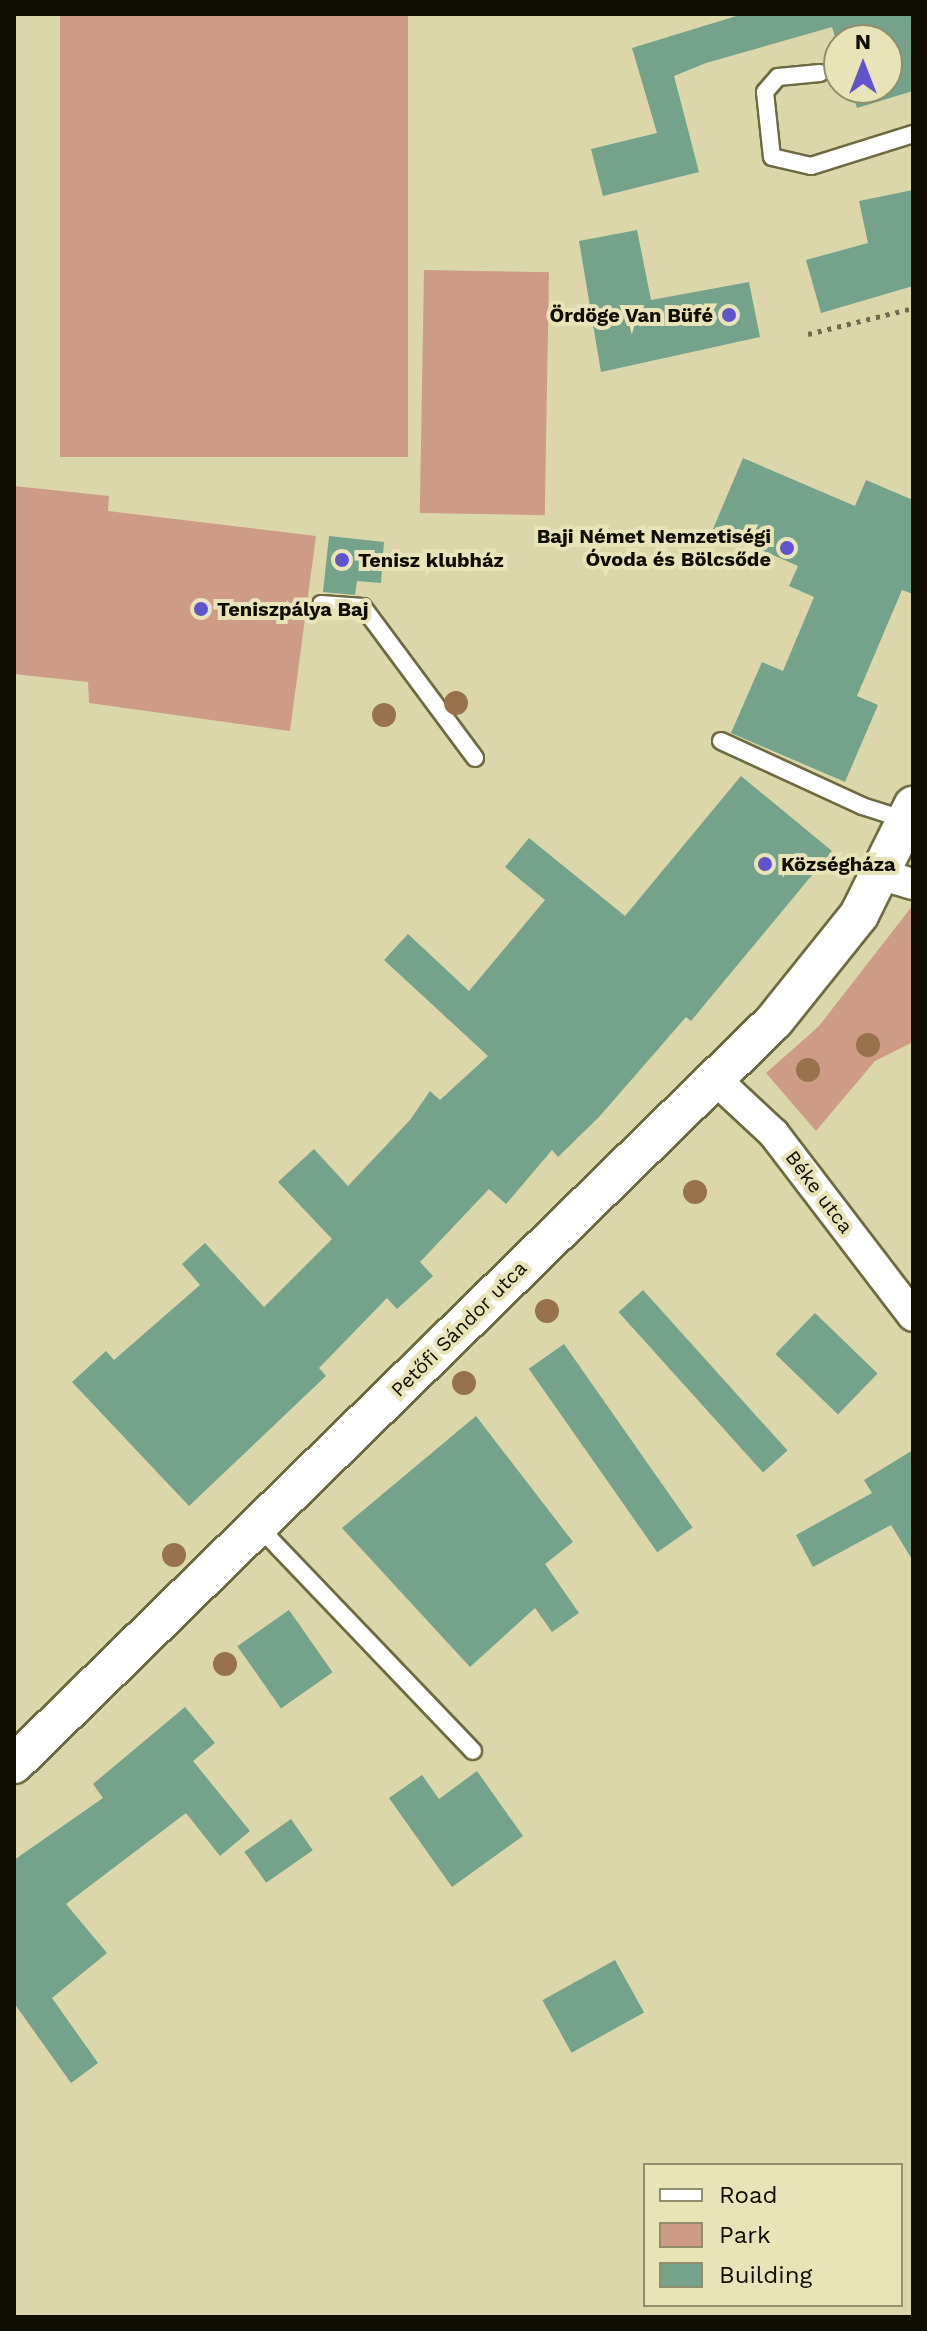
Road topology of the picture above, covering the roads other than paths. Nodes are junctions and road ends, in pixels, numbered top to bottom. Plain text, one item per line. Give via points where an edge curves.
1 (820, 73) dead end
2 (913, 134) edge
3 (321, 604) dead end
4 (721, 741) dead end
5 (475, 758) dead end
6 (910, 813) edge
7 (898, 879) edge
8 (714, 1078) junction
9 (913, 1316) edge
10 (258, 1526) junction
11 (473, 1751) dead end
12 (14, 1764) edge

1 - 2 lane via 778,77 765,92 772,157 811,166
3 - 5 lane via 363,607
4 - 6 lane via 862,806
6 - 7 street, Petőfi Sándor utca
7 - 8 street, Petőfi Sándor utca via 808,983
8 - 9 street, Béke utca via 781,1143
8 - 10 street, Petőfi Sándor utca
10 - 11 lane
10 - 12 street, Petőfi Sándor utca

